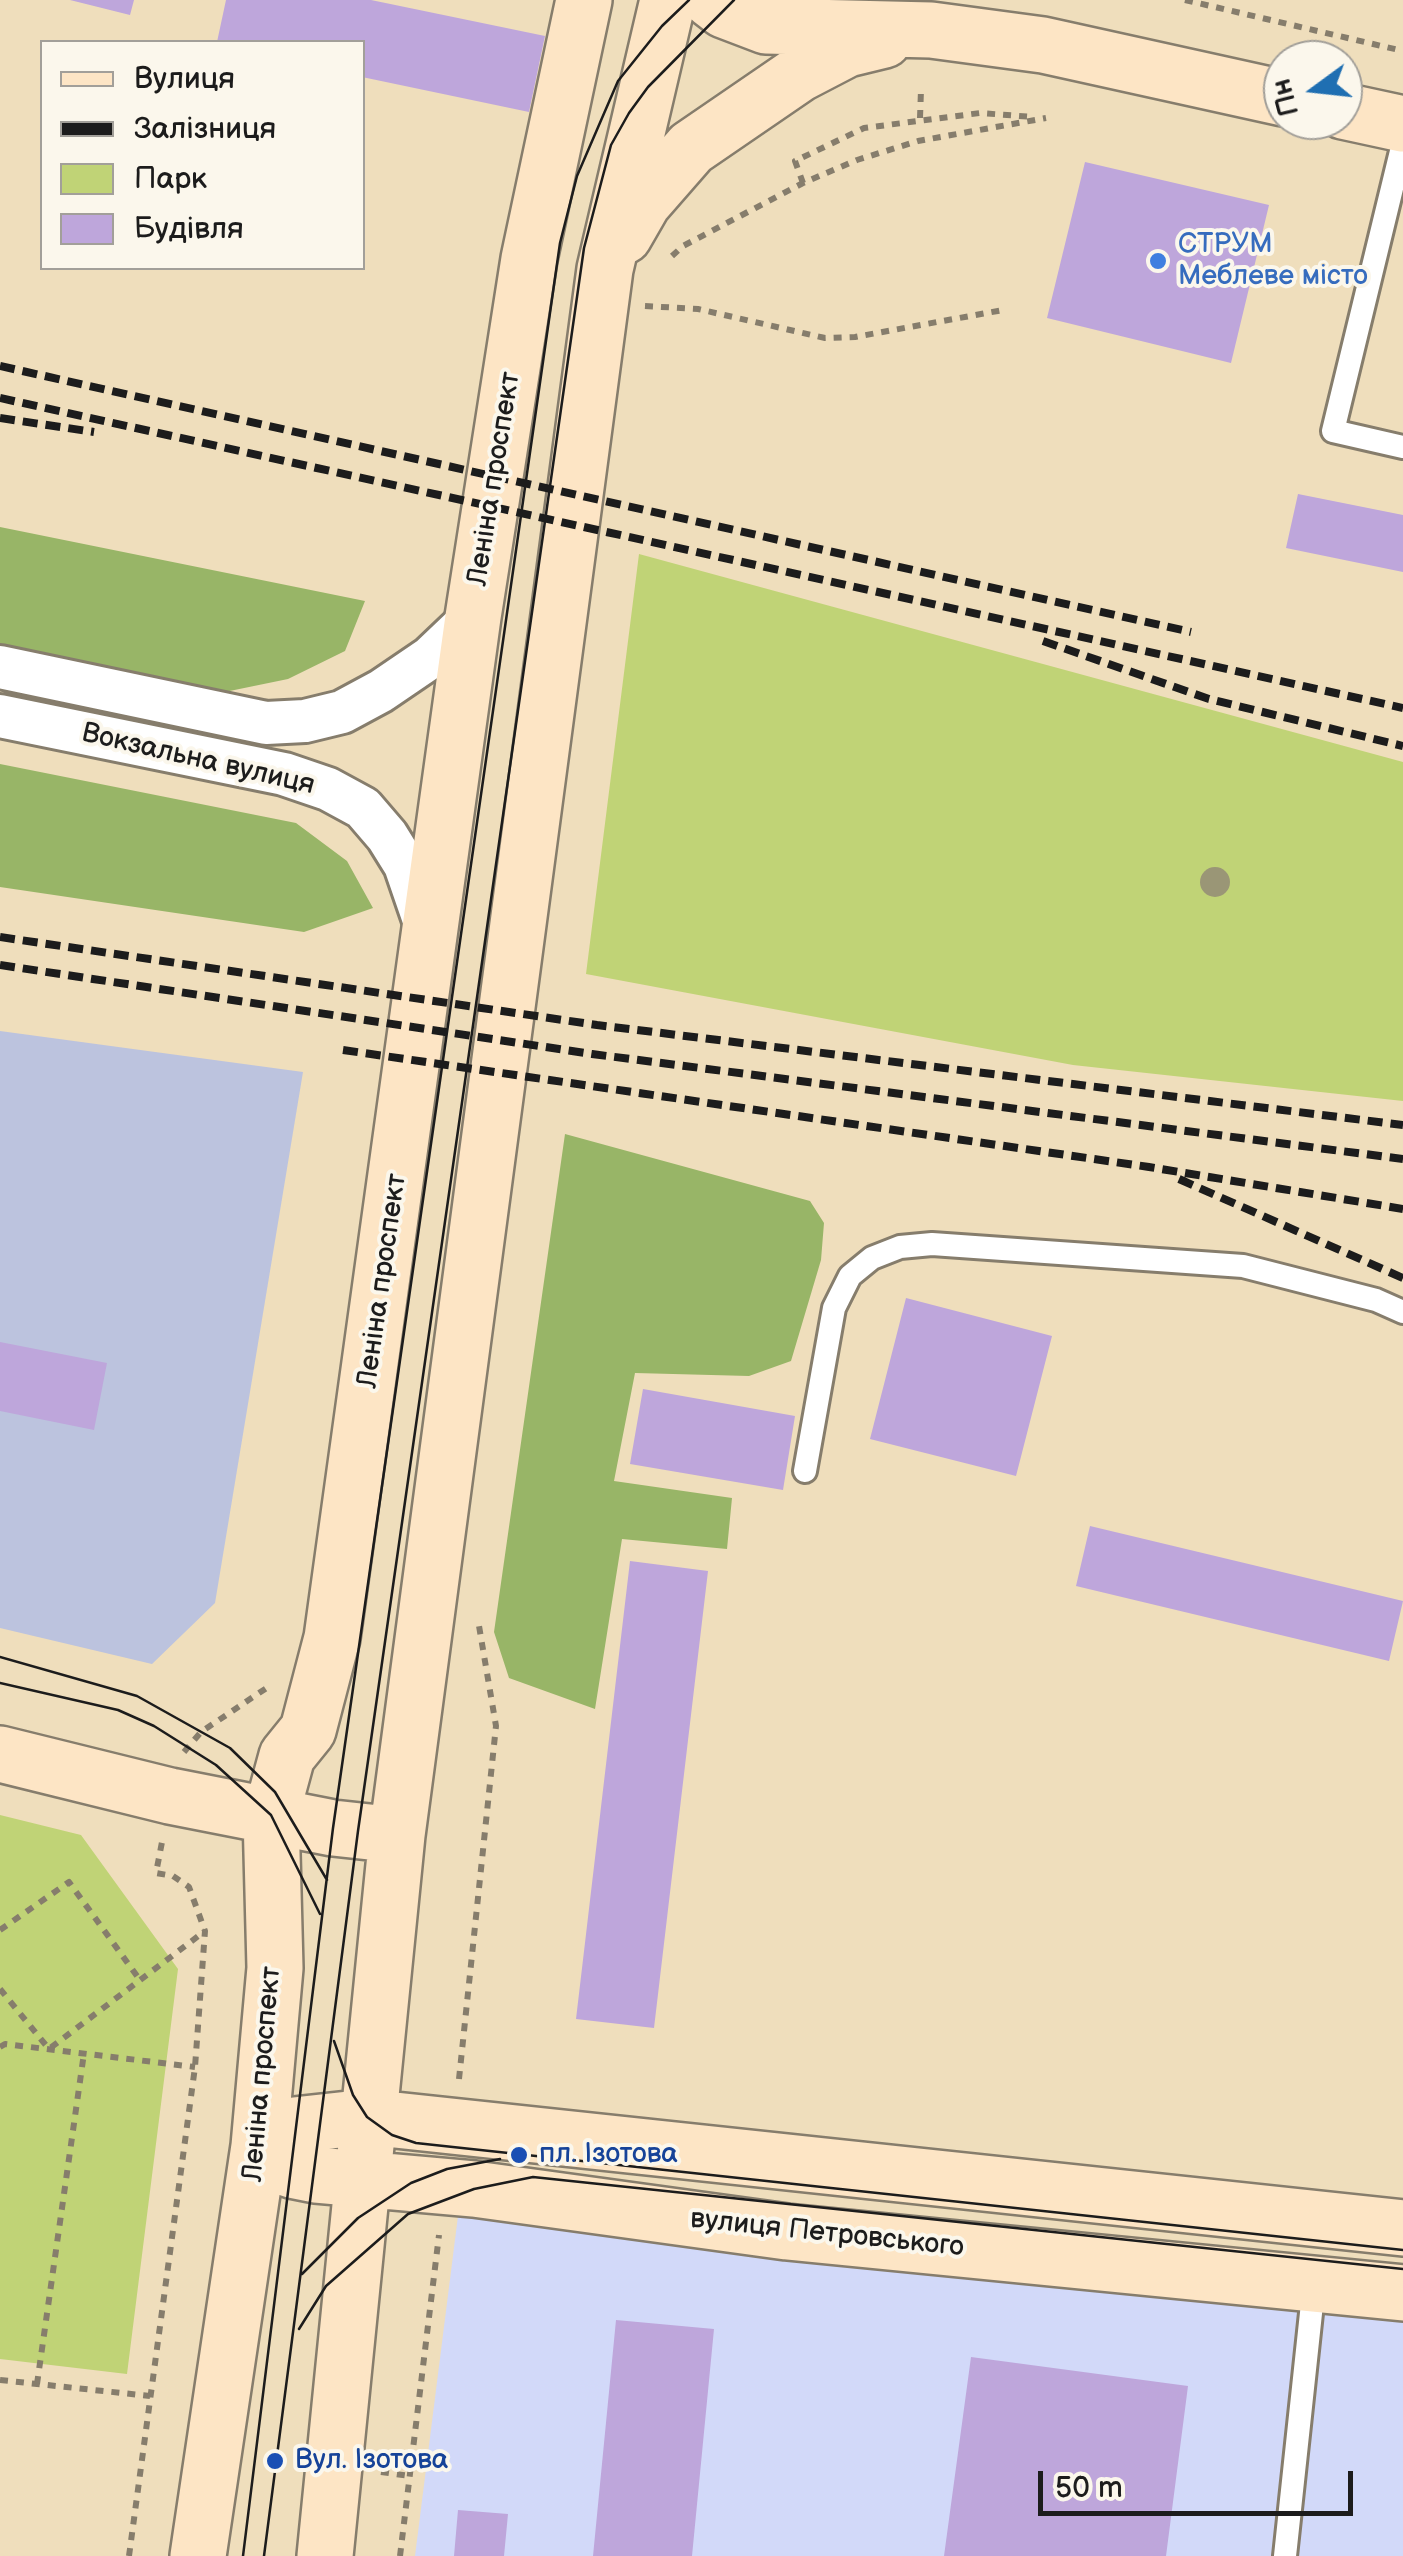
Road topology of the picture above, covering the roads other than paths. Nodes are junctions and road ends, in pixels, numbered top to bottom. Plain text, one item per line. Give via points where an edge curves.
1 (564, 0) edge
2 (584, 0) edge
3 (624, 0) edge
4 (668, 0) edge
5 (711, 0) edge
6 (876, 0) edge
7 (931, 30) junction
8 (574, 60) junction
9 (1263, 94) edge
10 (1363, 115) edge
11 (1403, 124) edge
12 (1403, 143) edge
13 (632, 289) junction
14 (1403, 447) edge
15 (474, 618) junction
16 (0, 667) edge
17 (0, 716) edge
18 (431, 939) junction
19 (1403, 1312) edge
20 (805, 1471) dead end
21 (0, 1754) edge
22 (287, 1756) junction
23 (170, 1796) junction
24 (271, 1814) junction
25 (397, 1836) junction
26 (276, 1968) junction
27 (367, 2117) junction
28 (259, 2146) junction
29 (362, 2179) junction
30 (1403, 2228) edge
31 (1314, 2285) junction
32 (1403, 2293) edge
33 (198, 2556) edge
34 (325, 2556) edge
35 (1285, 2556) edge

1 - 8 street
2 - 8 main road, Леніна проспект
3 - 8 main road
4 - 13 main road
5 - 7 main road via 766,26
6 - 7 main road
7 - 9 main road via 1042,44
7 - 13 main road via 847,49 691,148 643,203
8 - 15 main road, Леніна проспект via 529,260
10 - 11 main road
12 - 14 lane via 1333,431
13 - 25 main road
15 - 16 street, Вокзальна вулиця via 381,691 342,712 305,721 266,723
15 - 18 main road, Леніна проспект
17 - 18 street, Вокзальна вулиця via 284,774 328,789 363,808 387,836 405,865
18 - 22 main road, Леніна проспект via 332,1638 308,1730
19 - 20 lane via 1242,1266 932,1244 900,1248 850,1276 834,1308
21 - 23 main road
22 - 23 main road
22 - 24 main road, Леніна проспект
23 - 24 main road
23 - 26 main road via 214,1813 246,1846
24 - 25 main road
24 - 26 main road, Леніна проспект
25 - 27 main road
26 - 28 main road, Леніна проспект
27 - 28 main road via 294,2126
27 - 29 main road
27 - 30 main road
28 - 29 main road, вулиця Петровського via 291,2170
28 - 33 main road, Леніна проспект
29 - 31 main road, вулиця Петровського via 787,2232
29 - 34 main road
31 - 32 main road, вулиця Петровського
31 - 35 lane

